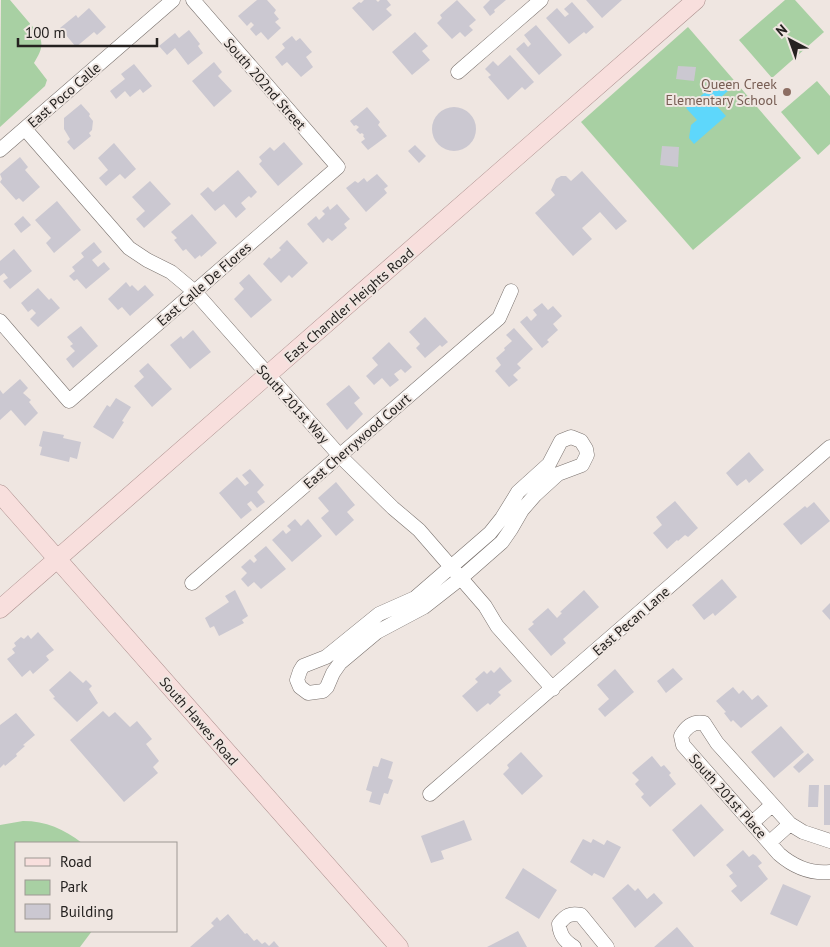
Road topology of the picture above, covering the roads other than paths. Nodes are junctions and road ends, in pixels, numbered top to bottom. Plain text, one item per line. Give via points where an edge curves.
1 (173, 0) edge
2 (193, 0) edge
3 (541, 0) edge
4 (696, 0) edge
5 (458, 72) dead end
6 (25, 129) junction
7 (0, 150) edge
8 (338, 167) joint
9 (511, 291) dead end
10 (195, 292) junction
11 (0, 321) edge
12 (268, 375) junction
13 (830, 447) edge
14 (340, 456) junction
15 (0, 494) edge
16 (516, 507) junction
17 (56, 559) junction
18 (451, 566) junction
19 (461, 578) junction
20 (192, 583) dead end
21 (418, 603) junction
22 (0, 609) edge
23 (345, 651) dead end
24 (553, 689) junction
25 (430, 794) dead end
26 (772, 805) junction
27 (752, 822) junction
28 (790, 824) junction
29 (770, 842) junction
30 (830, 842) edge
31 (830, 872) edge
32 (399, 947) edge
33 (574, 947) edge
34 (607, 947) edge

1 - 6 street, East Poco Calle
2 - 8 street, South 202nd Street
3 - 5 street
4 - 12 main road, East Chandler Heights Road
6 - 7 street, East Poco Calle
6 - 10 street, South 201st Way via 129,248 171,272
8 - 10 street, East Calle De Flores
9 - 14 street, East Cherrywood Court via 499,318
10 - 11 street, East Calle De Flores via 70,401
10 - 12 street, South 201st Way
12 - 14 street, South 201st Way
12 - 17 main road, East Chandler Heights Road
13 - 24 street, East Pecan Lane
14 - 18 street, South 201st Way via 419,530
14 - 20 street, East Cherrywood Court
15 - 17 main road, South Hawes Road
16 - 16 street via 558,474 582,464 587,455 581,441 571,437 561,441 549,464 518,492
16 - 18 street
16 - 19 street via 512,529 502,542
17 - 22 main road, East Chandler Heights Road
17 - 32 main road, South Hawes Road
18 - 19 street, South 201st Way
18 - 21 street
19 - 21 street
19 - 24 street, South 201st Way via 486,606 497,626
21 - 23 street
24 - 25 street, East Pecan Lane
26 - 27 street
26 - 27 street, South 201st Place via 717,743 704,723 698,722 684,729 681,736 683,745
26 - 28 street, South 201st Place
27 - 29 street, South 201st Place
28 - 29 street
28 - 30 street, South 201st Place
29 - 31 street, South 201st Place via 797,867
33 - 34 street via 560,933 559,924 572,913 581,915

